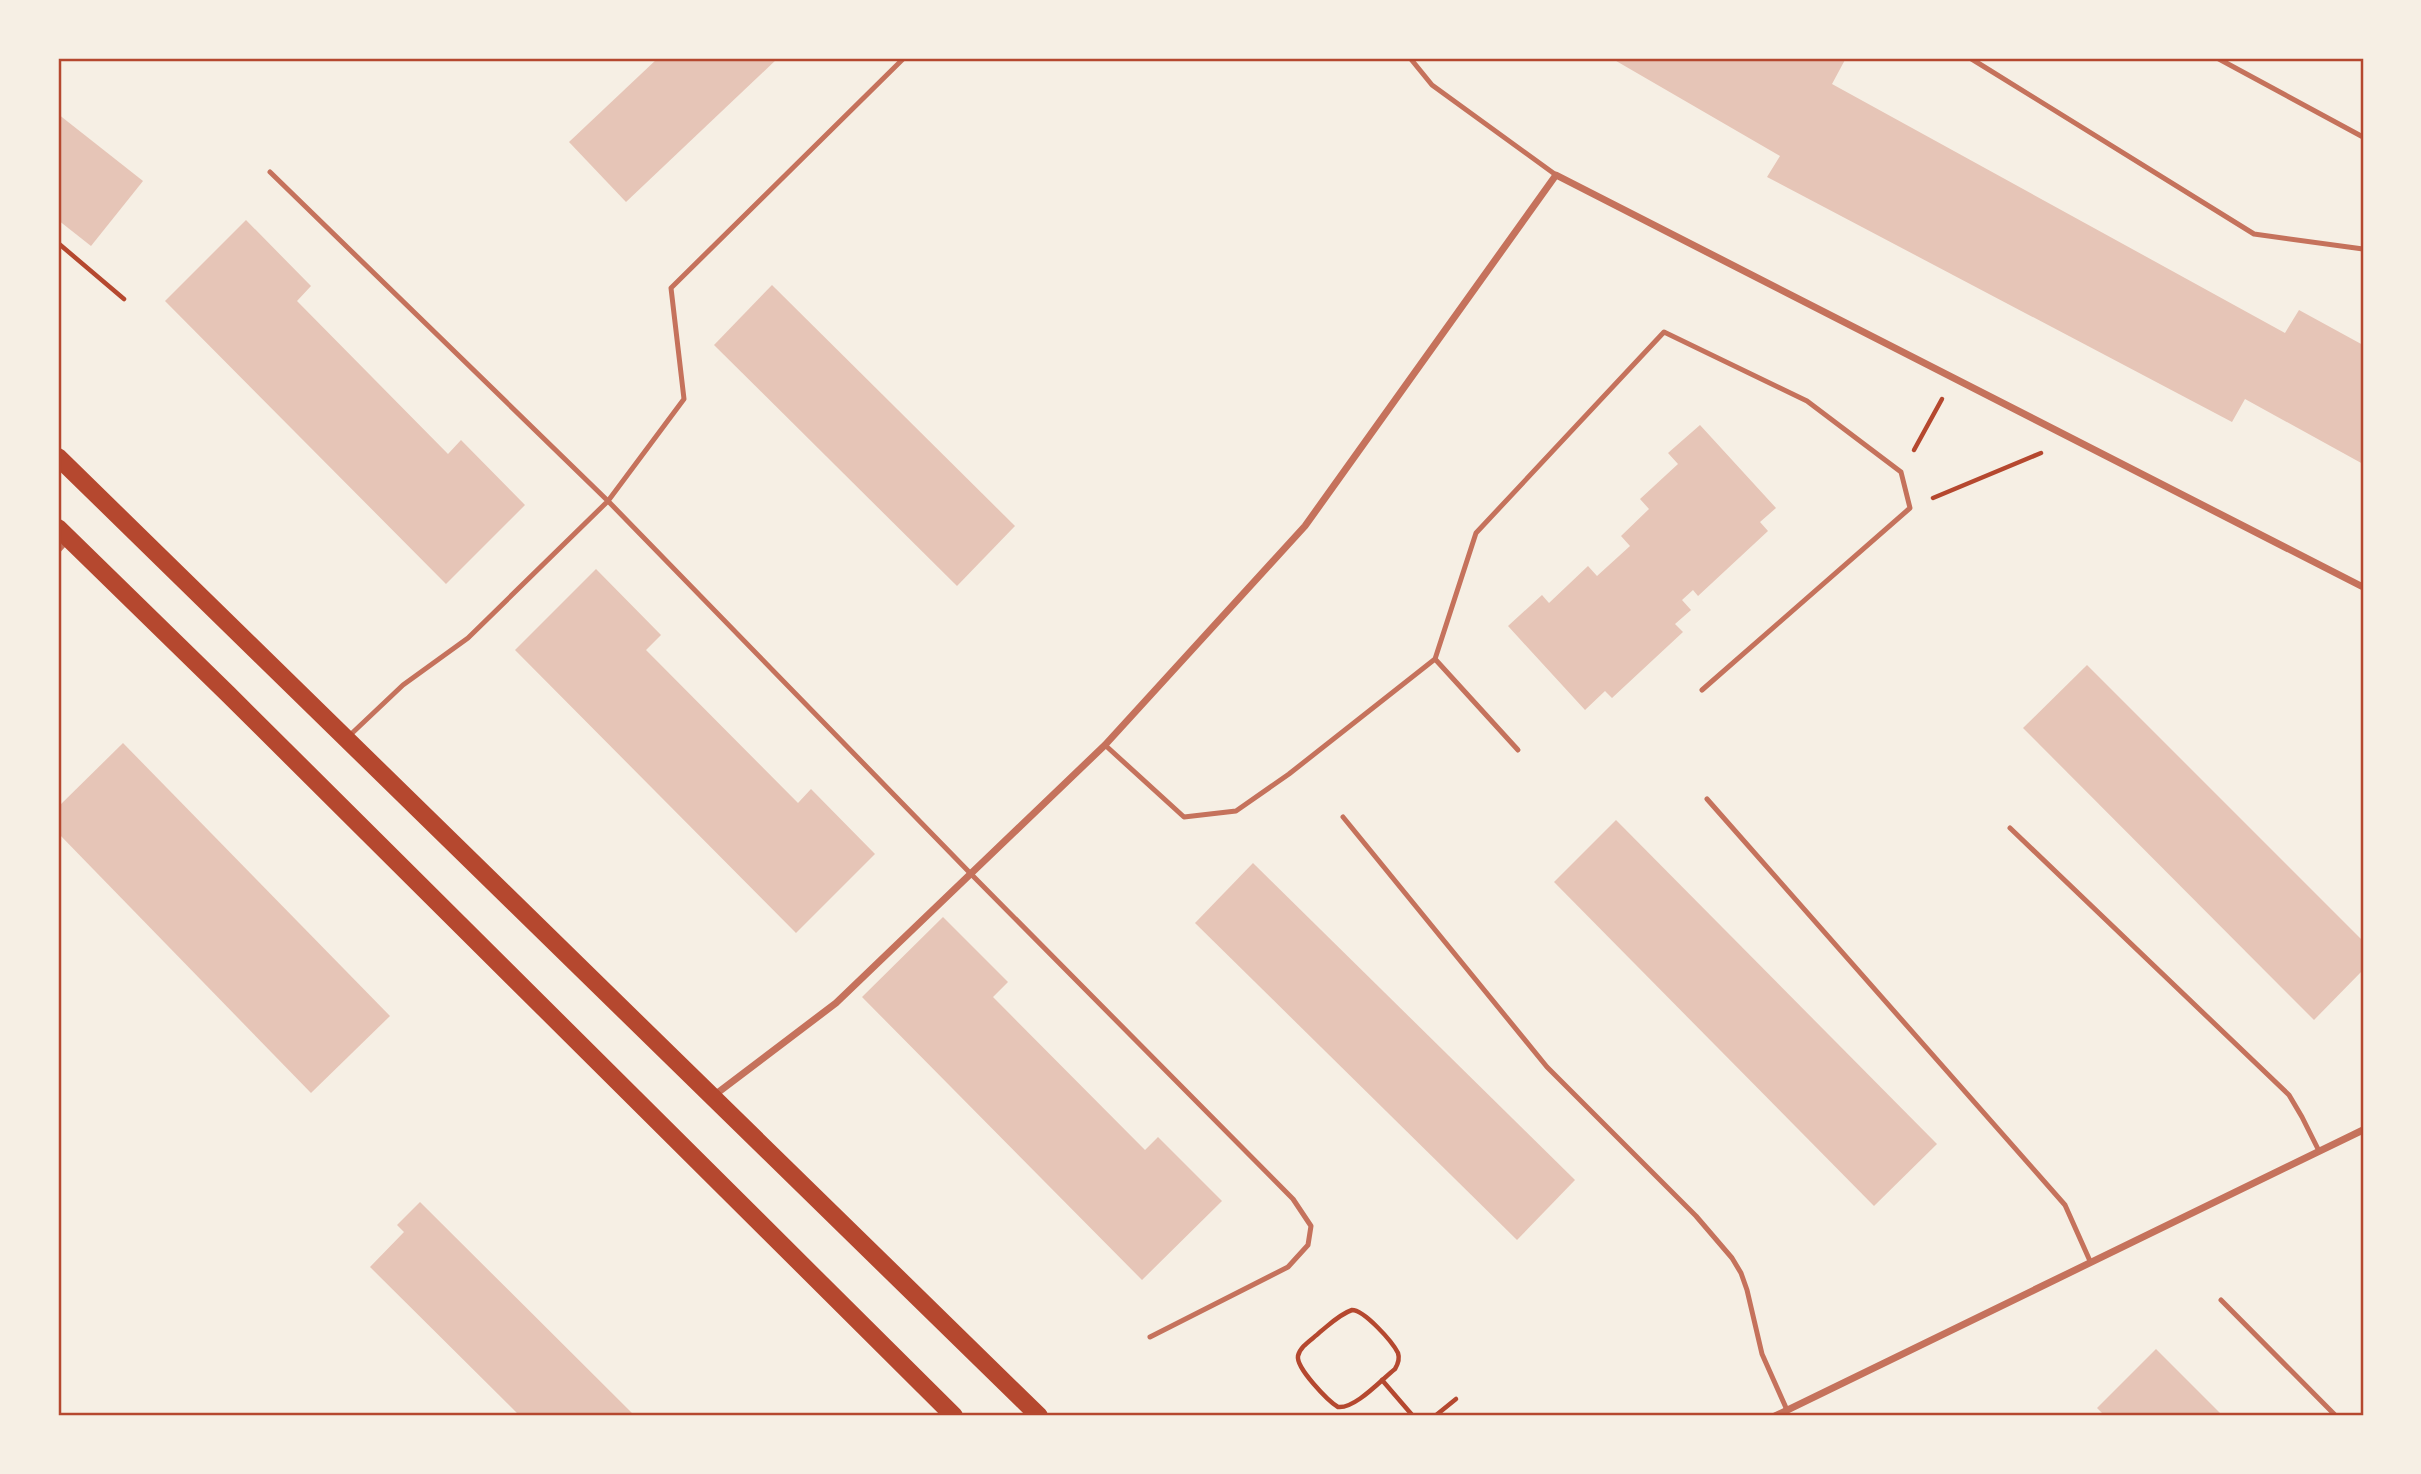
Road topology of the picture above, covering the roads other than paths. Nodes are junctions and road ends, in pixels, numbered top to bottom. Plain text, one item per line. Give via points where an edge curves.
1 (904, 58) edge
2 (1410, 58) edge
3 (1970, 58) edge
4 (2217, 58) edge
5 (2363, 137) edge
6 (270, 172) dead end
7 (1556, 175) junction
8 (2363, 249) edge
9 (58, 457) edge
10 (608, 501) junction
11 (61, 539) edge
12 (2363, 587) edge
13 (1434, 659) junction
14 (1702, 690) dead end
15 (346, 739) junction
16 (1105, 745) junction
17 (1518, 750) dead end
18 (1707, 799) dead end
19 (1343, 817) dead end
20 (2010, 828) dead end
21 (972, 875) junction
22 (711, 1097) junction
23 (2363, 1130) edge
24 (2319, 1151) junction
25 (2090, 1261) junction
26 (2221, 1300) dead end
27 (1150, 1337) dead end
28 (1787, 1410) junction
29 (954, 1416) edge
30 (1039, 1416) edge
31 (1775, 1416) edge
32 (2336, 1416) edge

1 - 10 lane via 671,288 684,399
2 - 7 lane via 1432,85
3 - 8 lane via 2254,234
4 - 5 lane
6 - 10 lane
7 - 12 street
7 - 16 street via 1305,526
9 - 15 main road
10 - 15 lane via 468,638 403,685
10 - 21 lane
11 - 29 main road
13 - 14 lane via 1476,533 1664,332 1807,401 1901,472 1910,508
13 - 16 lane via 1236,811 1184,817
13 - 17 lane
15 - 22 main road
16 - 21 street
18 - 25 lane via 2065,1205
19 - 28 lane via 1547,1067 1732,1258 1747,1290 1762,1354
20 - 24 lane via 2289,1095
21 - 22 street via 836,1003
21 - 27 lane via 1293,1199 1311,1226 1308,1245 1288,1267
22 - 30 main road
23 - 24 street
24 - 25 street
25 - 28 street
26 - 32 lane
28 - 31 street

